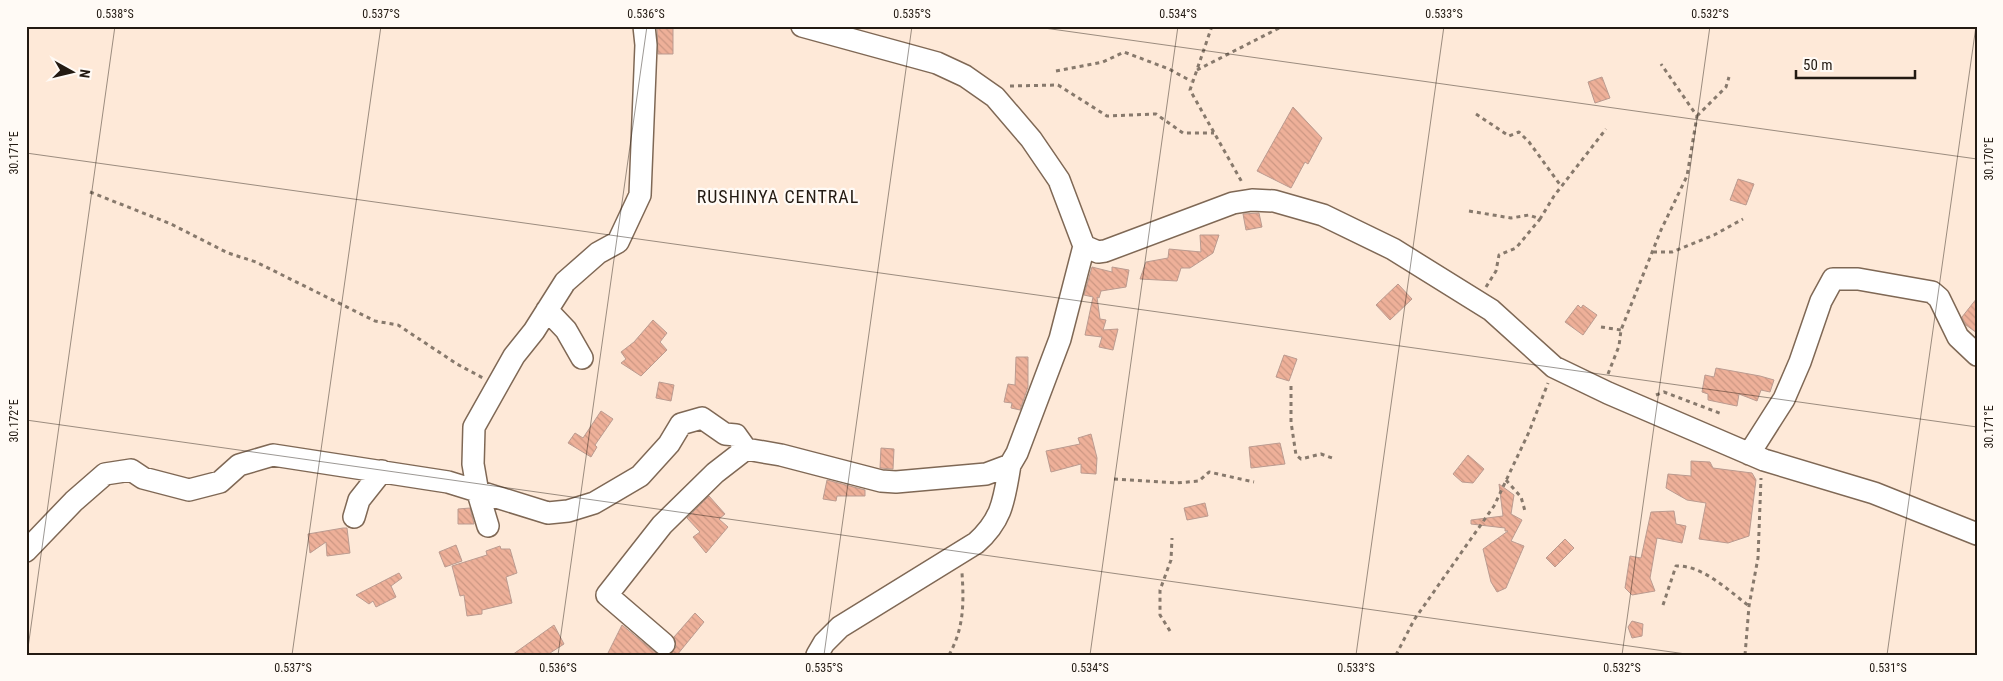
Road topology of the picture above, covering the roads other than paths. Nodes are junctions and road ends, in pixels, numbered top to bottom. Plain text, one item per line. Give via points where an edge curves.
1 (644, 26) edge
2 (802, 26) edge
3 (1084, 246) junction
4 (547, 310) junction
5 (1977, 356) edge
6 (582, 358) dead end
7 (746, 449) junction
8 (1757, 457) junction
9 (1010, 465) junction
10 (382, 471) junction
11 (478, 493) junction
12 (354, 517) dead end
13 (488, 526) dead end
14 (1977, 534) edge
15 (26, 551) edge
16 (664, 644) dead end
17 (817, 655) edge

1 - 4 street via 640,195 618,242 598,253 565,282
2 - 3 street via 937,63 965,76 995,97 1031,138 1059,180
3 - 8 street via 1098,252 1105,251 1233,203 1252,200 1282,202 1323,215 1393,250 1491,310 1554,366
3 - 9 street via 1060,338
4 - 6 street via 566,330
4 - 11 street via 514,356 474,427 473,464
5 - 8 street via 1958,337 1939,298 1932,292 1858,279 1833,280 1821,301 1800,362
7 - 9 street via 896,482 986,474
7 - 11 street via 736,435 725,434 702,418 680,424 669,444 640,476 594,504 548,513
7 - 16 street via 708,479 662,524 607,595
8 - 14 street via 1874,493
9 - 17 street via 997,518 991,529 976,543 853,618 824,643
10 - 11 street via 448,482
10 - 12 street via 359,500
10 - 15 street via 273,455 238,465 220,482 188,490 143,478 131,470 105,474
11 - 13 street

